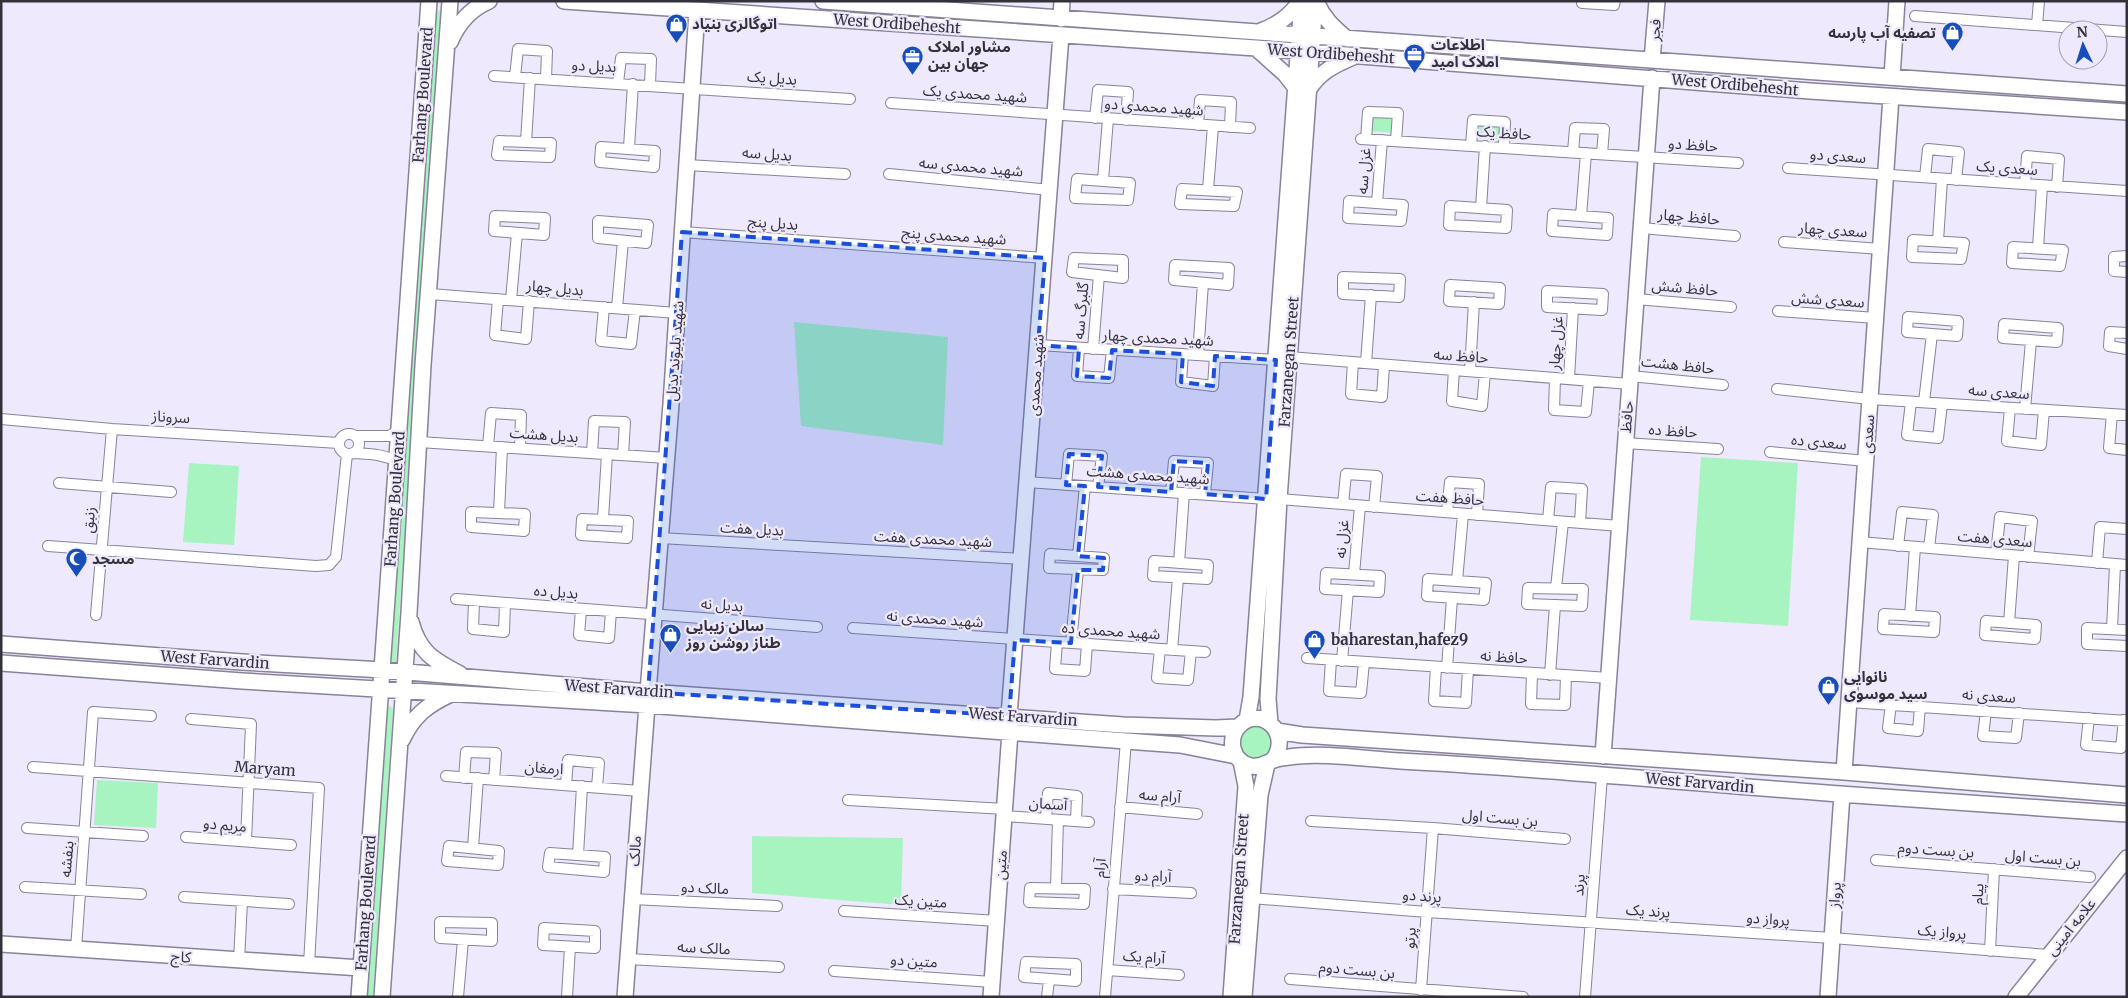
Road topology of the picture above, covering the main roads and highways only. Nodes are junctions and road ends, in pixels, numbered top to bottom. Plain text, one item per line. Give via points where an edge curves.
1 (430, 1) edge
2 (450, 1) edge
3 (489, 1) edge
4 (564, 1) edge
5 (823, 1) edge
6 (1062, 1) edge
7 (1301, 1) edge
8 (1315, 1) edge
9 (1657, 1) edge
10 (1897, 1) edge
11 (880, 6) junction
12 (697, 11) junction
13 (1061, 19) junction
14 (880, 23) junction
15 (1259, 32) junction
16 (1061, 35) junction
17 (1306, 35) junction
18 (1347, 38) junction
19 (448, 48) junction
20 (1256, 48) junction
21 (1305, 52) junction
22 (1355, 56) junction
23 (1652, 60) junction
24 (1892, 77) junction
25 (1652, 78) junction
26 (1302, 89) junction
27 (2127, 94) edge
28 (1892, 97) junction
29 (2127, 112) edge
30 (1272, 499) junction
31 (409, 613) junction
32 (1, 644) edge
33 (242, 662) junction
34 (1, 663) edge
35 (383, 670) junction
36 (405, 672) junction
37 (465, 677) junction
38 (242, 681) junction
39 (382, 688) junction
40 (403, 690) junction
41 (453, 694) junction
42 (648, 699) junction
43 (1009, 716) junction
44 (1243, 724) junction
45 (1274, 727) junction
46 (1010, 732) junction
47 (399, 746) junction
48 (1603, 756) junction
49 (1238, 759) junction
50 (1270, 762) junction
51 (1844, 772) junction
52 (1842, 794) junction
53 (2127, 795) edge
54 (2127, 814) edge
55 (2127, 858) edge
56 (1, 944) edge
57 (361, 968) junction
58 (992, 989) edge
59 (360, 997) edge
60 (382, 997) edge
61 (625, 997) edge
62 (1231, 997) edge
63 (1244, 997) edge
64 (1828, 997) edge
65 (2016, 997) edge

1 - 35 main road, Farhang Boulevard
2 - 19 main road, Farhang Boulevard
3 - 19 main road via 466,15
4 - 12 main road, West Ordibehesht
5 - 11 main road, West Ordibehesht
6 - 13 main road
7 - 15 main road via 1286,18
7 - 17 main road, Farzanegan Street
8 - 17 main road, Farzanegan Street
8 - 18 main road via 1331,26
9 - 23 main road, فجر
10 - 24 main road
11 - 13 main road, West Ordibehesht
11 - 14 main road
12 - 14 main road, West Ordibehesht
12 - 42 main road, شهید بلیوند بدیل
13 - 15 main road, West Ordibehesht
14 - 16 main road, West Ordibehesht
15 - 17 main road, West Ordibehesht
16 - 20 main road, West Ordibehesht
16 - 43 main road, شهید محمدی
17 - 18 main road, West Ordibehesht
17 - 21 main road, Farzanegan Street
18 - 23 main road, West Ordibehesht
19 - 31 main road, Farhang Boulevard
20 - 21 main road, West Ordibehesht
20 - 26 main road
21 - 22 main road, West Ordibehesht
21 - 26 main road, Farzanegan Street
22 - 25 main road, West Ordibehesht
22 - 26 main road via 1333,65
23 - 24 main road, West Ordibehesht
24 - 27 main road, West Ordibehesht
25 - 28 main road, West Ordibehesht
25 - 48 main road, حافظ
26 - 30 main road, Farzanegan Street
28 - 29 main road, West Ordibehesht
28 - 51 main road, سعدی
30 - 44 main road, Farzanegan Street via 1251,707
30 - 45 main road, Farzanegan Street via 1268,699
31 - 36 main road, Farhang Boulevard
31 - 37 main road via 416,640 426,652
32 - 33 main road, West Farvardin
33 - 35 main road, West Farvardin
33 - 38 main road
34 - 38 main road, West Farvardin
35 - 36 main road, West Farvardin
35 - 39 main road, Farhang Boulevard
36 - 37 main road, West Farvardin
36 - 40 main road, Farhang Boulevard
37 - 42 main road, West Farvardin
38 - 39 main road, West Farvardin
39 - 40 main road, West Farvardin
39 - 57 main road, Farhang Boulevard
40 - 41 main road, West Farvardin
40 - 47 main road, Farhang Boulevard
41 - 42 main road, West Farvardin
41 - 47 main road via 421,712 409,725
42 - 43 main road, West Farvardin
42 - 46 main road, West Farvardin
42 - 61 main road, مالک
43 - 44 main road, West Farvardin via 1216,728
44 - 45 main road via 1255,719
44 - 49 main road via 1232,741
45 - 48 main road, West Farvardin via 1302,735
45 - 50 main road via 1280,746
46 - 49 main road, West Farvardin via 1180,745
46 - 58 main road, متین
47 - 60 main road, Farhang Boulevard
48 - 51 main road, West Farvardin
49 - 50 main road via 1254,767
49 - 62 main road, Farzanegan Street via 1246,786
50 - 52 main road, West Farvardin via 1300,756 1424,762
50 - 63 main road, Farzanegan Street via 1260,795
51 - 53 main road, West Farvardin
52 - 54 main road, West Farvardin
52 - 64 main road, پرواز
55 - 65 main road, علامه امینی
56 - 57 main road, کاج
57 - 59 main road, Farhang Boulevard

